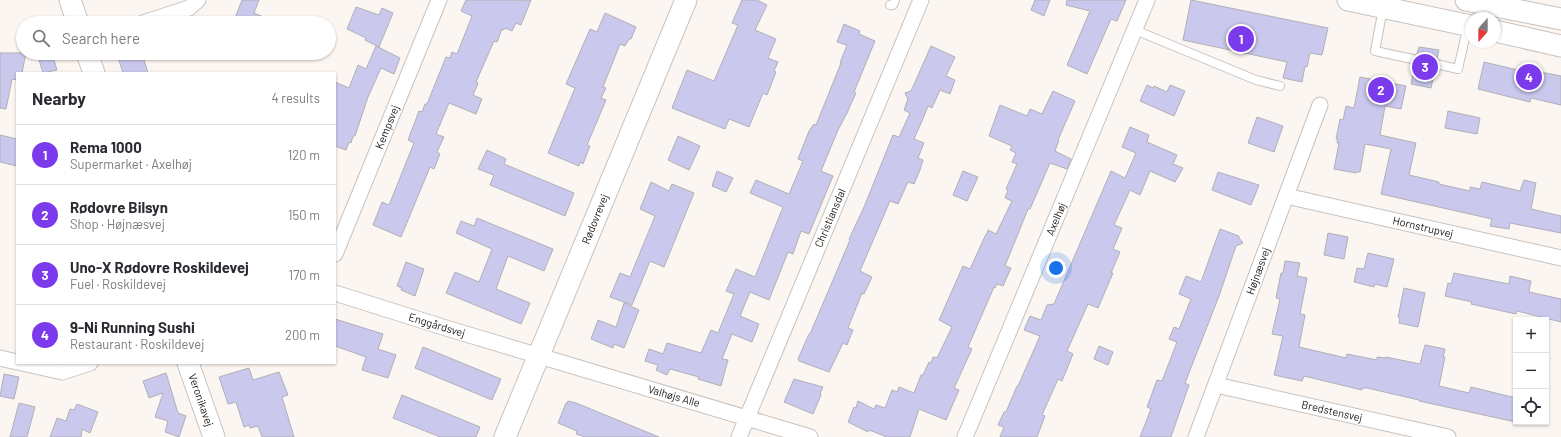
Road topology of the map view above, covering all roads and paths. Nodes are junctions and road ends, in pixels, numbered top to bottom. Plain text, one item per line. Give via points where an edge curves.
1 (70, 0) edge
2 (198, 0) edge
3 (439, 0) edge
4 (686, 0) edge
5 (921, 0) edge
6 (1147, 0) edge
7 (1348, 0) edge
8 (1466, 0) edge
9 (1384, 8) junction
10 (76, 16) edge
11 (164, 16) edge
12 (1561, 19) edge
13 (1465, 25) edge
14 (1135, 30) junction
15 (1501, 32) edge
16 (1465, 42) edge
17 (1561, 46) edge
18 (89, 60) edge
19 (1417, 60) dead end
20 (1436, 64) dead end
21 (94, 72) edge
22 (1280, 86) dead end
23 (1320, 106) dead end
24 (1286, 196) junction
25 (336, 252) edge
26 (1561, 258) edge
27 (336, 293) edge
28 (538, 356) junction
29 (0, 358) edge
30 (16, 362) edge
31 (26, 364) edge
32 (87, 364) edge
33 (188, 364) edge
34 (1216, 385) junction
35 (747, 418) junction
36 (214, 437) edge
37 (505, 437) edge
38 (739, 437) edge
39 (810, 437) edge
40 (965, 437) edge
41 (1196, 437) edge
42 (1448, 437) edge

1 - 10 street
2 - 11 street via 189,8
3 - 25 street, Kempsvej
4 - 28 street, Rødovrevej
5 - 35 street, Christiansdal
6 - 14 street, Axelhøj
7 - 9 street
8 - 12 street
9 - 13 street
9 - 19 lane via 1375,51
14 - 22 lane via 1256,80
14 - 40 street, Axelhøj
15 - 17 street
16 - 20 lane via 1458,69
18 - 21 street
23 - 24 street, Højnæsvej
24 - 26 street, Hornstrupvej
24 - 34 street, Højnæsvej
27 - 28 street, Enggårdsvej
28 - 35 street, Valhøjs Alle
28 - 37 street, Rødovrevej
29 - 30 street
31 - 32 street via 62,372
33 - 36 street, Veronikavej
34 - 41 street, Højnæsvej
34 - 42 street, Bredstensvej
35 - 38 street, Christiansdal
35 - 39 street, Valhøjs Alle

